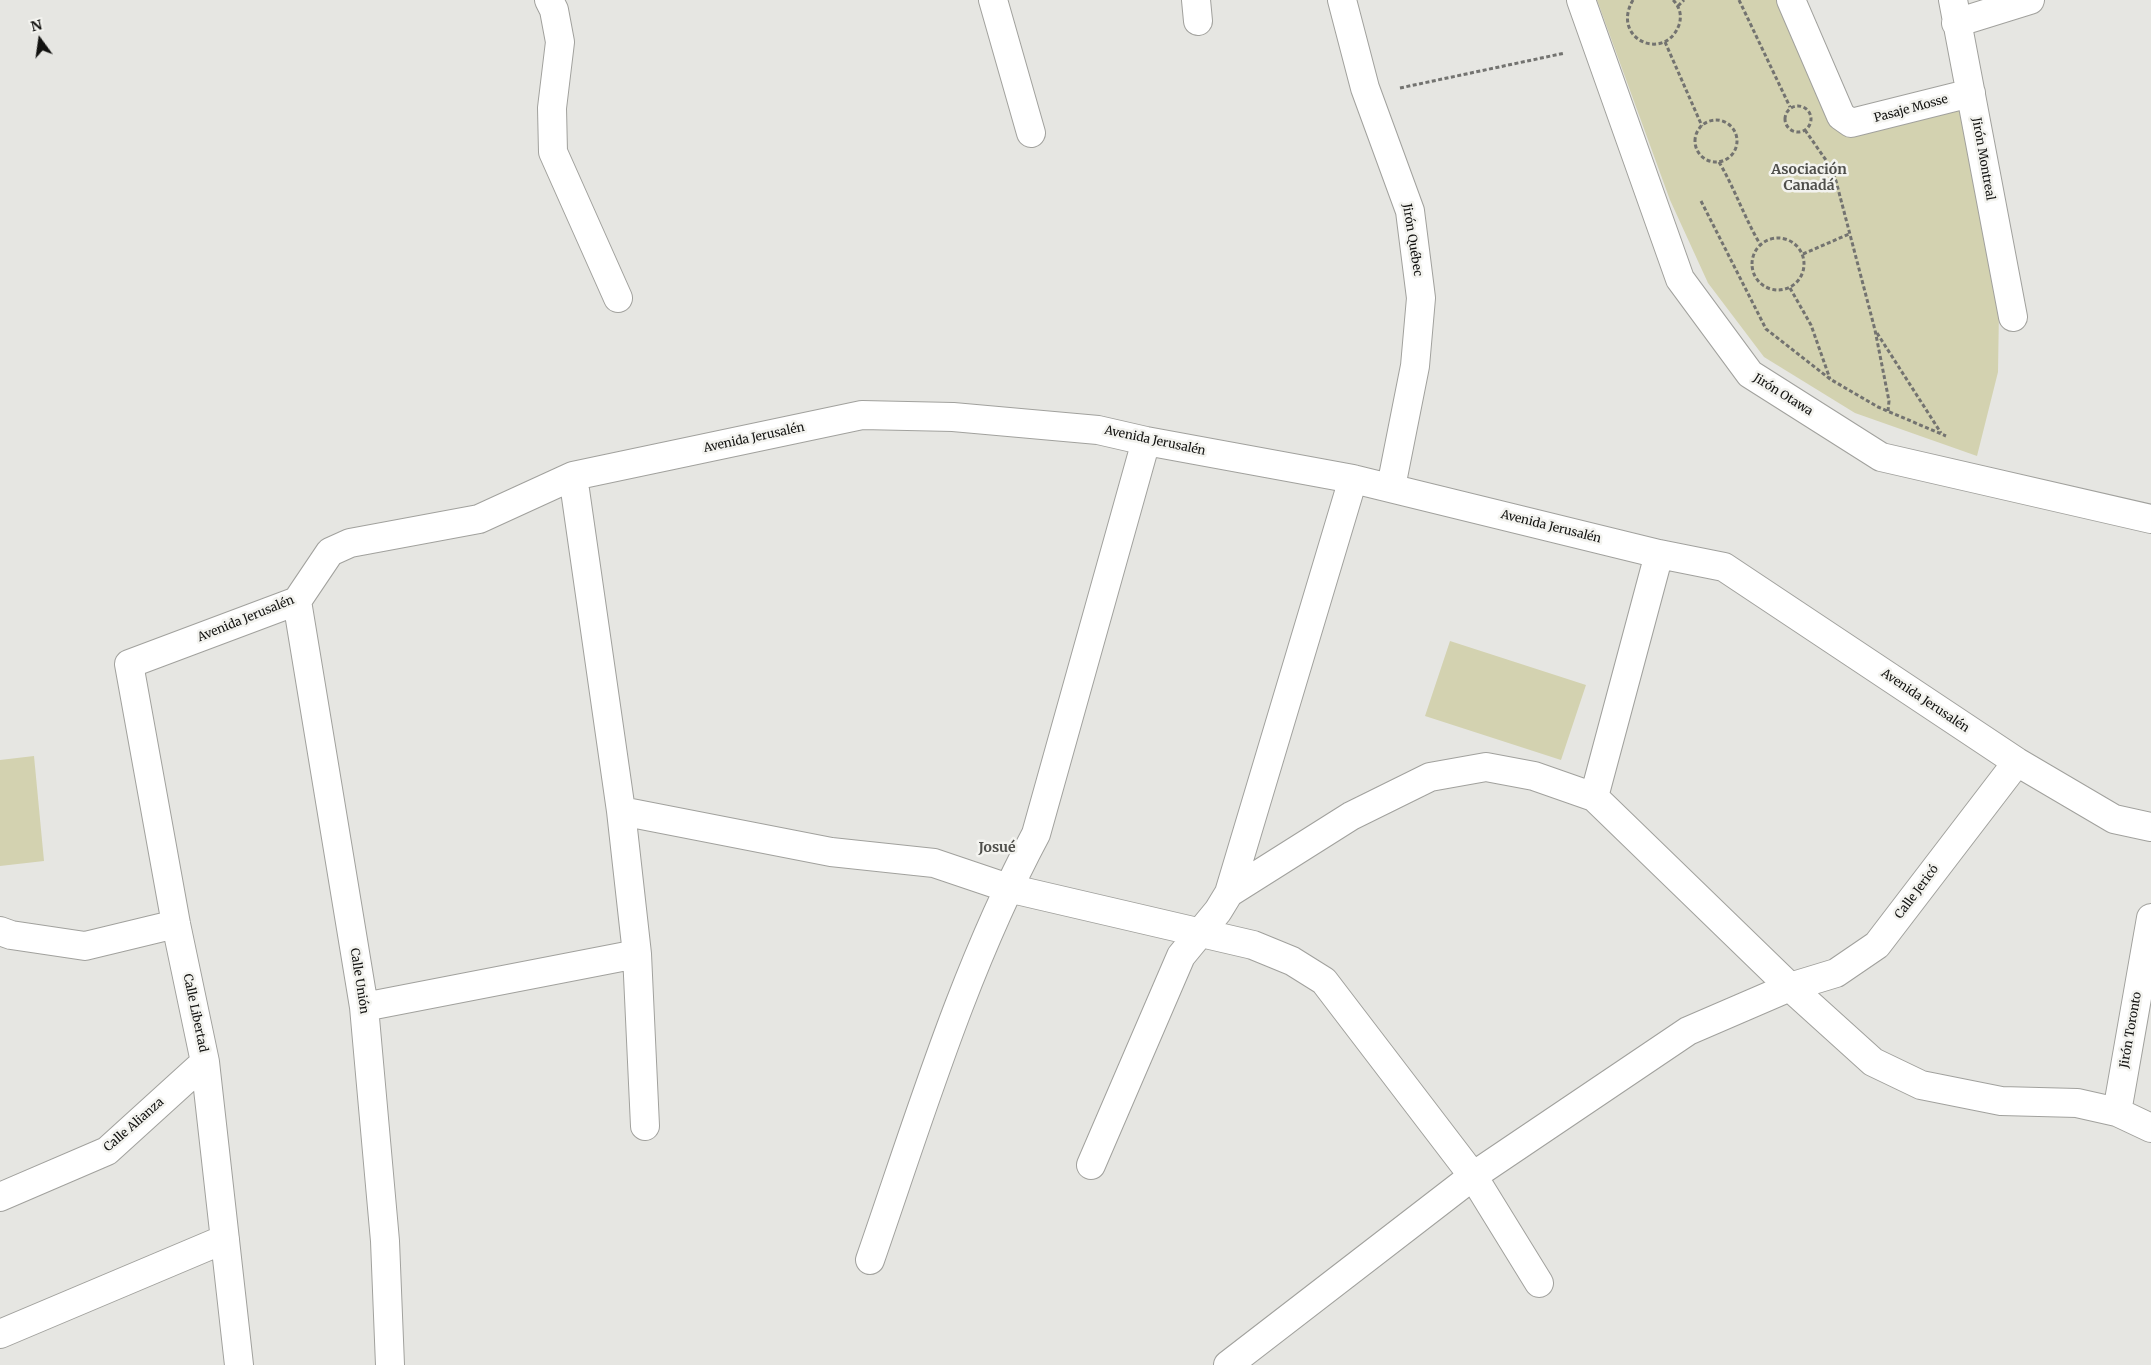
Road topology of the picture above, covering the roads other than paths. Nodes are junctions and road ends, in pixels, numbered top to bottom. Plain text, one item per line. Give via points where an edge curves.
1 (549, 0) edge
2 (993, 0) edge
3 (1342, 0) edge
4 (1582, 0) edge
5 (1791, 0) edge
6 (2030, 0) edge
7 (1954, 12) edge
8 (1971, 94) junction
9 (1031, 133) dead end
10 (618, 298) dead end
11 (2012, 318) dead end
12 (1146, 441) junction
13 (573, 476) junction
14 (1353, 479) junction
15 (1391, 487) junction
16 (2151, 519) edge
17 (1659, 554) junction
18 (297, 601) junction
19 (129, 664) joint
20 (2017, 762) junction
21 (1594, 797) junction
22 (621, 812) junction
23 (2151, 828) edge
24 (1008, 888) junction
25 (1229, 893) junction
26 (2151, 918) edge
27 (176, 924) junction
28 (0, 931) edge
29 (1198, 933) junction
30 (637, 954) junction
31 (1790, 986) junction
32 (364, 1007) junction
33 (205, 1062) junction
34 (2117, 1112) junction
35 (645, 1126) dead end
36 (2151, 1128) edge
37 (1091, 1165) dead end
38 (1473, 1176) junction
39 (0, 1197) edge
40 (225, 1239) junction
41 (870, 1260) dead end
42 (1539, 1283) dead end
43 (0, 1334) edge
44 (239, 1365) edge
45 (390, 1365) edge
46 (1228, 1365) edge

1 - 10 street via 560,42 552,108 553,152
2 - 9 street
3 - 15 street, Jirón Québec via 1368,94 1410,211 1421,298 1415,366
4 - 16 street, Jirón Otawa via 1680,279 1750,374 1881,457
5 - 8 street, Pasaje Mosse via 1842,116 1851,124
6 - 7 street
7 - 8 street, Jirón Montreal
8 - 11 street, Jirón Montreal
12 - 13 street, Avenida Jerusalén via 1098,430 953,417 862,415
12 - 14 street, Avenida Jerusalén
12 - 24 street via 1036,834
13 - 18 street, Avenida Jerusalén via 479,518 350,542 330,552
13 - 22 street
14 - 15 street, Avenida Jerusalén
14 - 25 street
15 - 17 street, Avenida Jerusalén
17 - 20 street, Avenida Jerusalén via 1724,567 1739,575
17 - 21 street
18 - 19 street, Avenida Jerusalén
18 - 32 street, Calle Unión
19 - 27 street, Calle Libertad
20 - 23 street, Avenida Jerusalén via 2114,818
20 - 31 street, Calle Jericó via 1877,945 1836,972
21 - 25 street via 1534,776 1486,767 1430,777 1351,816
21 - 31 street
22 - 24 street via 831,852 934,863
22 - 30 street
24 - 29 street
24 - 41 street via 956,1012
25 - 29 street
26 - 34 street, Jirón Toronto
27 - 28 street via 85,946
27 - 33 street, Calle Libertad
29 - 37 street via 1181,956
29 - 38 street via 1253,945 1292,960 1324,981
30 - 32 street
30 - 35 street
31 - 34 street via 1873,1062 1921,1085 2001,1101 2076,1103
31 - 38 street, Calle Jericó via 1688,1031
32 - 45 street, Calle Unión via 385,1241
33 - 39 street, Calle Alianza via 107,1151
33 - 40 street, Calle Libertad
34 - 36 street
38 - 42 street
38 - 46 street, Calle Jericó
40 - 43 street
40 - 44 street, Calle Libertad

